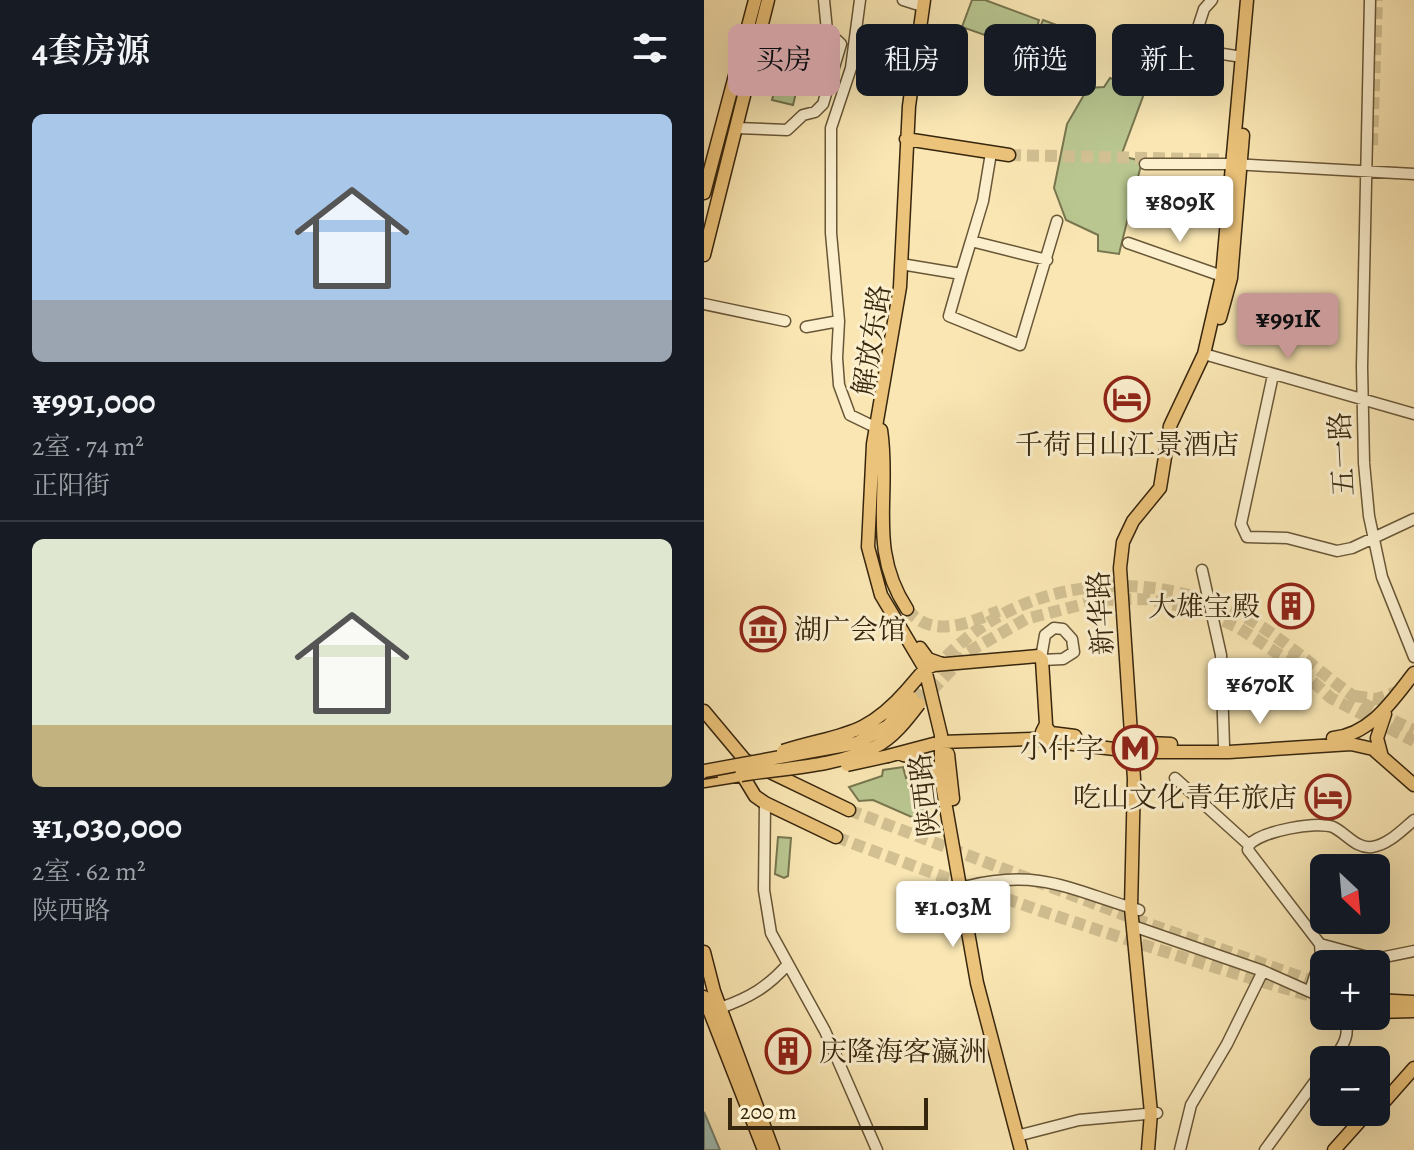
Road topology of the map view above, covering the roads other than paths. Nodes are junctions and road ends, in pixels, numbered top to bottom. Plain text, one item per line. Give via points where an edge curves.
1 (755, 0) edge
2 (768, 0) edge
3 (824, 0) edge
4 (860, 0) edge
5 (903, 0) edge
6 (1212, 0) edge
7 (1247, 0) edge
8 (1255, 0) edge
9 (1370, 0) edge
10 (925, 2) edge
11 (1242, 57) junction
12 (736, 128) junction
13 (909, 140) junction
14 (991, 153) junction
15 (1009, 155) tunnel mouth
16 (1145, 164) dead end
17 (1237, 164) junction
18 (1366, 172) junction
19 (1414, 174) edge
20 (704, 193) edge
21 (1057, 221) dead end
22 (971, 241) junction
23 (1128, 243) dead end
24 (704, 255) edge
25 (1047, 260) junction
26 (904, 264) junction
27 (961, 274) junction
28 (1222, 276) junction
29 (704, 304) edge
30 (785, 321) dead end
31 (839, 321) junction
32 (806, 327) dead end
33 (1207, 355) junction
34 (1273, 375) junction
35 (1362, 401) junction
36 (1414, 414) edge
37 (878, 429) junction
38 (1414, 519) edge
39 (1373, 538) junction
40 (1202, 570) dead end
41 (907, 609) tunnel mouth
42 (1414, 657) edge
43 (942, 664) junction
44 (925, 669) junction
45 (1414, 673) edge
46 (1390, 704) junction
47 (704, 711) edge
48 (704, 725) edge
49 (1046, 727) junction
50 (1032, 739) junction
51 (946, 742) junction
52 (1224, 746) junction
53 (1135, 748) junction
54 (913, 753) junction
55 (1382, 757) junction
56 (736, 763) junction
57 (704, 771) edge
58 (1175, 778) dead end
59 (941, 779) junction
60 (704, 781) edge
61 (1414, 785) edge
62 (1414, 797) edge
63 (765, 803) junction
64 (849, 810) tunnel mouth
65 (1414, 820) edge
66 (836, 837) tunnel mouth
67 (1249, 845) junction
68 (968, 886) junction
69 (1135, 909) junction
70 (1137, 927) junction
71 (1320, 944) junction
72 (1320, 950) edge
73 (1414, 951) edge
74 (704, 952) edge
75 (788, 964) junction
76 (1263, 971) junction
77 (1310, 991) edge
78 (704, 997) edge
79 (1390, 1001) edge
80 (1414, 1002) edge
81 (720, 1008) junction
82 (1414, 1011) edge
83 (1390, 1012) edge
84 (1414, 1060) edge
85 (1414, 1068) edge
86 (1390, 1087) edge
87 (1310, 1088) edge
88 (1390, 1094) edge
89 (1154, 1113) junction
90 (1355, 1126) edge
91 (1362, 1126) edge
92 (1021, 1135) junction
93 (764, 1150) edge
94 (773, 1150) edge
95 (877, 1150) edge
96 (1021, 1150) edge
97 (1028, 1150) edge
98 (1148, 1150) edge
99 (1155, 1150) edge
100 (1180, 1150) edge
101 (1265, 1150) edge
102 (1334, 1150) edge
103 (1341, 1150) edge

1 - 20 main road
2 - 12 main road
3 - 12 street via 827,31 841,44 823,104 787,130
4 - 31 street via 851,68 831,128 831,233
5 - 10 street
6 - 11 street via 1191,49
7 - 11 main road, 新华路
8 - 17 main road, 新华路
9 - 18 street, 五一路
10 - 13 main road, 解放东路
11 - 17 main road, 新华路
12 - 24 main road
13 - 14 main road
13 - 26 main road, 解放东路
14 - 15 main road
14 - 22 street
16 - 17 street
17 - 18 street
17 - 28 main road, 新华路
17 - 33 main road, 新华路 via 1231,278
18 - 19 street
18 - 35 street, 五一路
21 - 25 street
22 - 25 street
22 - 27 street
23 - 28 street
25 - 27 street via 1020,345 949,316
26 - 27 street
26 - 37 main road, 解放东路
28 - 33 main road, 新华路
29 - 30 street
31 - 32 street
31 - 37 street via 837,358 845,407
33 - 34 street
33 - 53 main road, 新华路 via 1175,407 1160,488 1123,542 1120,568
34 - 35 street
34 - 39 street via 1242,531 1253,539 1274,537 1337,551
35 - 36 street
35 - 39 street, 五一路
37 - 41 main road via 884,457 882,544 890,579
37 - 43 main road, 解放东路 via 874,520 879,570 925,657
37 - 44 main road, 解放东路 via 867,521 869,560 881,595
38 - 39 street
39 - 42 street, 五一路 via 1382,577
40 - 52 street via 1221,655
43 - 44 main road
43 - 49 main road via 1042,659
44 - 51 main road, 陕西路
44 - 56 main road, bridge via 913,697 888,726 857,743
45 - 46 main road
46 - 52 main road via 1346,736
46 - 55 main road via 1378,730
47 - 56 main road
48 - 56 main road
49 - 50 main road
49 - 53 main road via 1051,733
50 - 51 main road
50 - 53 main road
51 - 54 main road
51 - 59 main road, 陕西路
51 - 68 main road, 陕西路
52 - 53 main road
53 - 55 main road via 1229,752 1351,744
53 - 69 main road, 新华路
54 - 56 main road, bridge via 843,765
54 - 59 main road
55 - 61 main road
55 - 62 main road
56 - 57 main road, bridge
56 - 60 main road
56 - 63 main road
56 - 64 main road
58 - 67 street
59 - 92 main road, 陕西路 via 977,983
63 - 66 main road
63 - 75 street via 764,890 771,933
65 - 67 street via 1390,840 1371,847 1328,826 1264,833
67 - 71 street
68 - 69 street via 1030,879 1058,882
68 - 92 main road, 陕西路
69 - 70 main road, 新华路
70 - 76 street
70 - 89 main road, 新华路
71 - 72 street
71 - 73 street via 1375,959
74 - 81 main road
75 - 81 street via 749,999
75 - 95 street via 825,1031
76 - 77 street
76 - 100 street via 1191,1105
78 - 93 main road
79 - 80 main road
81 - 94 main road
82 - 83 main road
84 - 86 main road
85 - 88 main road
87 - 101 street
89 - 92 street via 1079,1120
89 - 98 main road, 新华路
89 - 99 main road, 新华路
90 - 102 main road
91 - 103 main road
92 - 96 main road, 陕西路
92 - 97 main road, 陕西路

